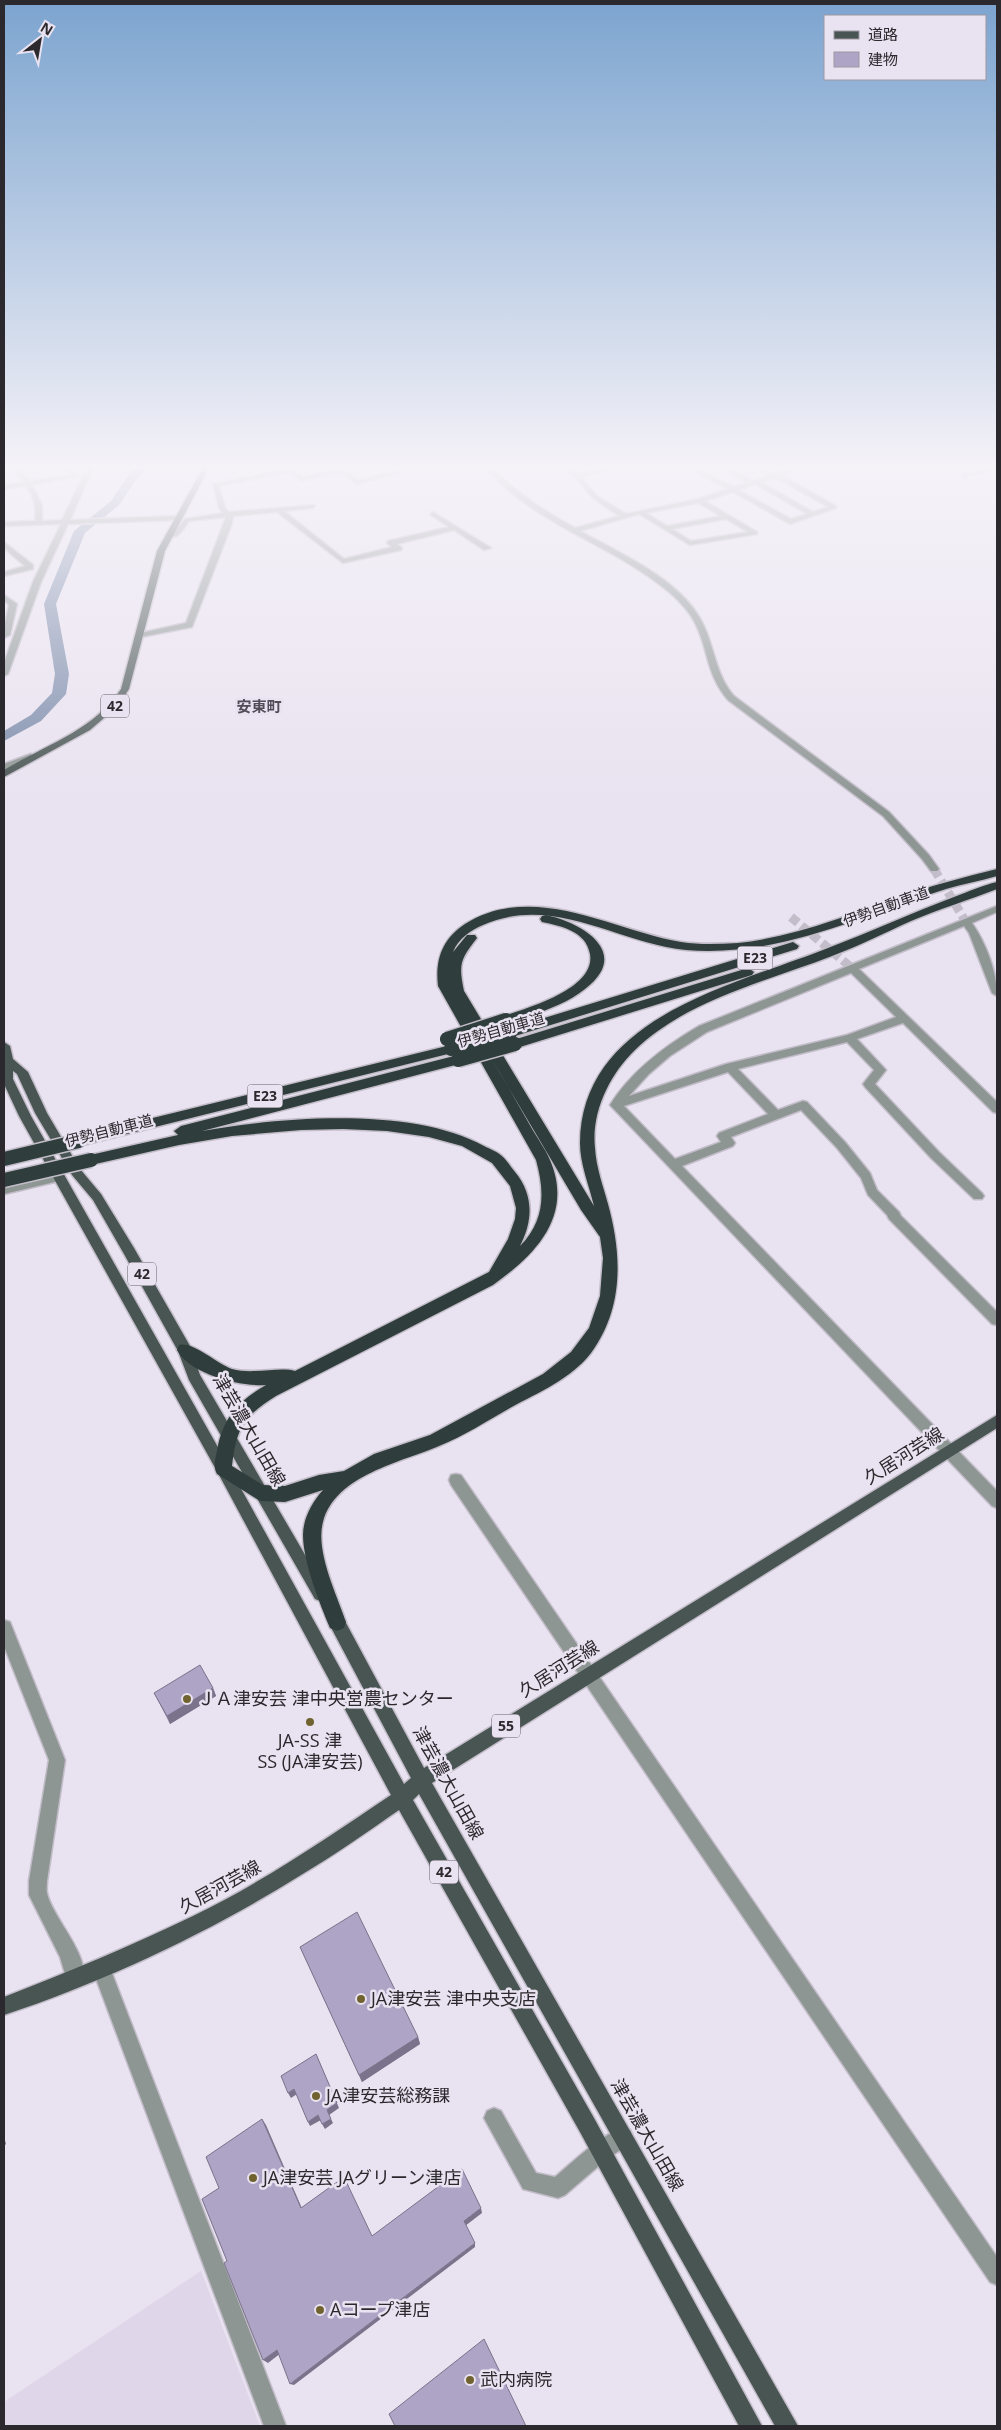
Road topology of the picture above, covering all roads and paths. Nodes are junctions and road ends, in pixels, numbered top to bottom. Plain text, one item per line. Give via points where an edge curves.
1 (39, 577) edge
2 (152, 577) edge
3 (208, 577) edge
4 (654, 577) edge
5 (4, 597) edge
6 (7, 615) edge
7 (4, 636) edge
8 (139, 636) junction
9 (4, 674) edge
10 (31, 757) junction
11 (4, 767) edge
12 (4, 774) edge
13 (934, 869) tunnel mouth
14 (997, 873) edge
15 (997, 885) edge
16 (997, 909) edge
17 (908, 918) junction
18 (966, 922) junction
19 (853, 969) junction
20 (997, 993) edge
21 (904, 1017) junction
22 (511, 1033) junction
23 (850, 1038) junction
24 (4, 1046) edge
25 (452, 1050) junction
26 (6, 1061) edge
27 (730, 1067) junction
28 (616, 1106) junction
29 (997, 1109) edge
30 (776, 1116) junction
31 (89, 1157) junction
32 (4, 1159) edge
33 (673, 1164) junction
34 (4, 1174) edge
35 (59, 1177) junction
36 (4, 1180) edge
37 (4, 1190) edge
38 (978, 1196) dead end
39 (609, 1238) junction
40 (487, 1281) junction
41 (997, 1320) edge
42 (185, 1350) junction
43 (301, 1374) junction
44 (997, 1421) edge
45 (227, 1433) junction
46 (950, 1451) junction
47 (223, 1469) junction
48 (348, 1478) junction
49 (456, 1480) dead end
50 (260, 1493) junction
51 (997, 1501) edge
52 (337, 1622) junction
53 (4, 1627) edge
54 (588, 1674) junction
55 (421, 1780) junction
56 (402, 1798) junction
57 (101, 1968) junction
58 (76, 1977) junction
59 (4, 2006) edge
60 (494, 2118) dead end
61 (623, 2137) junction
62 (601, 2151) junction
63 (997, 2275) edge
64 (275, 2426) edge
65 (751, 2426) edge
66 (787, 2426) edge

1 - 9 street
2 - 8 main road, 42
3 - 8 street via 189,625
4 - 13 street via 700,623 716,675 731,698 886,814
5 - 6 street via 13,604
6 - 7 street
8 - 10 main road, 42 via 125,689 117,704 84,730
10 - 11 street
10 - 12 main road, 42
14 - 22 highway, 伊勢自動車道 / E23 via 773,952
14 - 40 highway via 936,888 825,928 746,946 707,948 677,945 572,914 547,910 497,915 474,924 460,934 443,955 441,965 448,998 535,1144 547,1169 550,1190 546,1220 536,1240 522,1256
15 - 17 highway, 伊勢自動車道 / E23
16 - 18 street
17 - 22 highway, 伊勢自動車道 / E23 via 804,955
17 - 39 highway via 873,936 711,998 656,1027 630,1047 604,1079 590,1120 587,1143
18 - 19 street
18 - 20 street via 974,932
19 - 21 street
19 - 28 street via 687,1038 645,1069
21 - 23 street via 896,1023
21 - 29 street
22 - 25 highway, 伊勢自動車道 / E23, bridge
22 - 25 highway, bridge
22 - 39 highway via 585,984 592,976 598,962 596,949 576,929 558,921 538,918 509,920 480,931 467,941 458,951 454,970 458,991 476,1023 586,1206
23 - 27 street
23 - 38 street via 880,1070 869,1084
24 - 26 main road, 津芸濃大山田線 / 42
25 - 31 highway, 伊勢自動車道 / E23
25 - 32 highway, 伊勢自動車道 / E23, bridge
26 - 35 main road, 津芸濃大山田線 / 42 via 7,1079
26 - 42 main road, 津芸濃大山田線 / 42 via 22,1072 41,1113 76,1172 97,1197
27 - 28 street
27 - 30 street
28 - 33 street
30 - 33 street via 723,1136 729,1143
30 - 41 street via 804,1105 866,1176 872,1192 893,1216
31 - 34 highway, 伊勢自動車道 / E23
31 - 36 highway, bridge
31 - 40 highway via 232,1131 297,1125 390,1126 452,1137 495,1159 514,1178 521,1194 522,1229 509,1253
33 - 46 street
35 - 37 street
35 - 47 main road, 津芸濃大山田線 / 42
39 - 48 highway via 612,1265 608,1300 595,1332 563,1371 433,1441 378,1460
40 - 43 highway
42 - 43 highway via 230,1377 263,1379
42 - 45 main road, 津芸濃大山田線 / 42 via 194,1376
43 - 45 highway via 251,1402 236,1416
44 - 46 main road, 久居河芸線 / 55
45 - 47 highway
45 - 50 main road, 津芸濃大山田線 / 42
46 - 51 street
46 - 54 main road, 久居河芸線 / 55
47 - 50 highway
47 - 56 main road, 津芸濃大山田線 / 42
48 - 50 highway via 285,1494
48 - 52 highway via 320,1509 312,1535
49 - 54 street
50 - 52 main road, 津芸濃大山田線 / 42
52 - 55 main road, 津芸濃大山田線 / 42
53 - 58 street via 57,1760 38,1895 69,1954
54 - 55 main road, 久居河芸線 / 55
54 - 63 street
55 - 56 main road, 久居河芸線 / 55
55 - 61 main road, 津芸濃大山田線 / 42
56 - 57 main road, 久居河芸線 / 55 via 247,1897
56 - 62 main road, 津芸濃大山田線 / 42
57 - 58 main road, 久居河芸線 / 55
57 - 64 street
58 - 59 main road, 久居河芸線 / 55
60 - 62 street via 530,2182 558,2188
61 - 62 street
61 - 66 main road, 津芸濃大山田線 / 42
62 - 65 main road, 津芸濃大山田線 / 42

